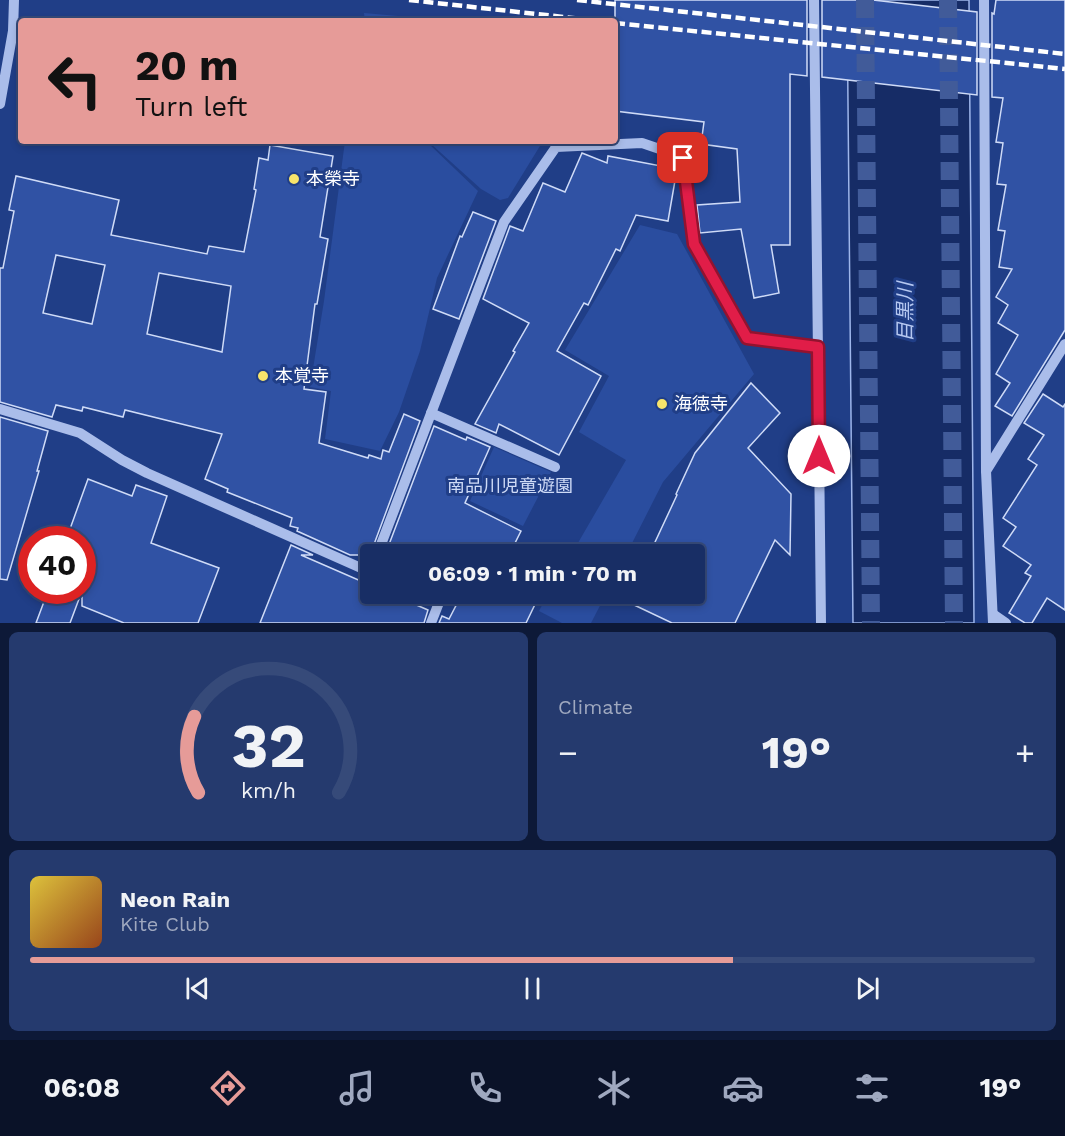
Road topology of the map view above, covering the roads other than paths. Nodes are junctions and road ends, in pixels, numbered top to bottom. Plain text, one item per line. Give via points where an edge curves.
1 (14, 0) edge
2 (814, 0) edge
3 (984, 0) edge
4 (0, 104) edge
5 (1065, 344) edge
6 (818, 347) junction
7 (0, 409) edge
8 (431, 413) junction
9 (555, 466) dead end
10 (986, 471) junction
11 (381, 544) edge
12 (360, 568) edge
13 (438, 604) edge
14 (993, 618) edge
15 (431, 623) edge
16 (821, 623) edge
17 (1006, 623) edge

1 - 4 street via 13,31
2 - 6 street
3 - 10 street
5 - 10 street
6 - 8 street via 747,338 694,244 683,158 642,143 556,147 504,222
6 - 16 street
7 - 12 street via 80,432 147,473
8 - 9 street
8 - 11 street
10 - 14 street
13 - 15 street
14 - 17 street

